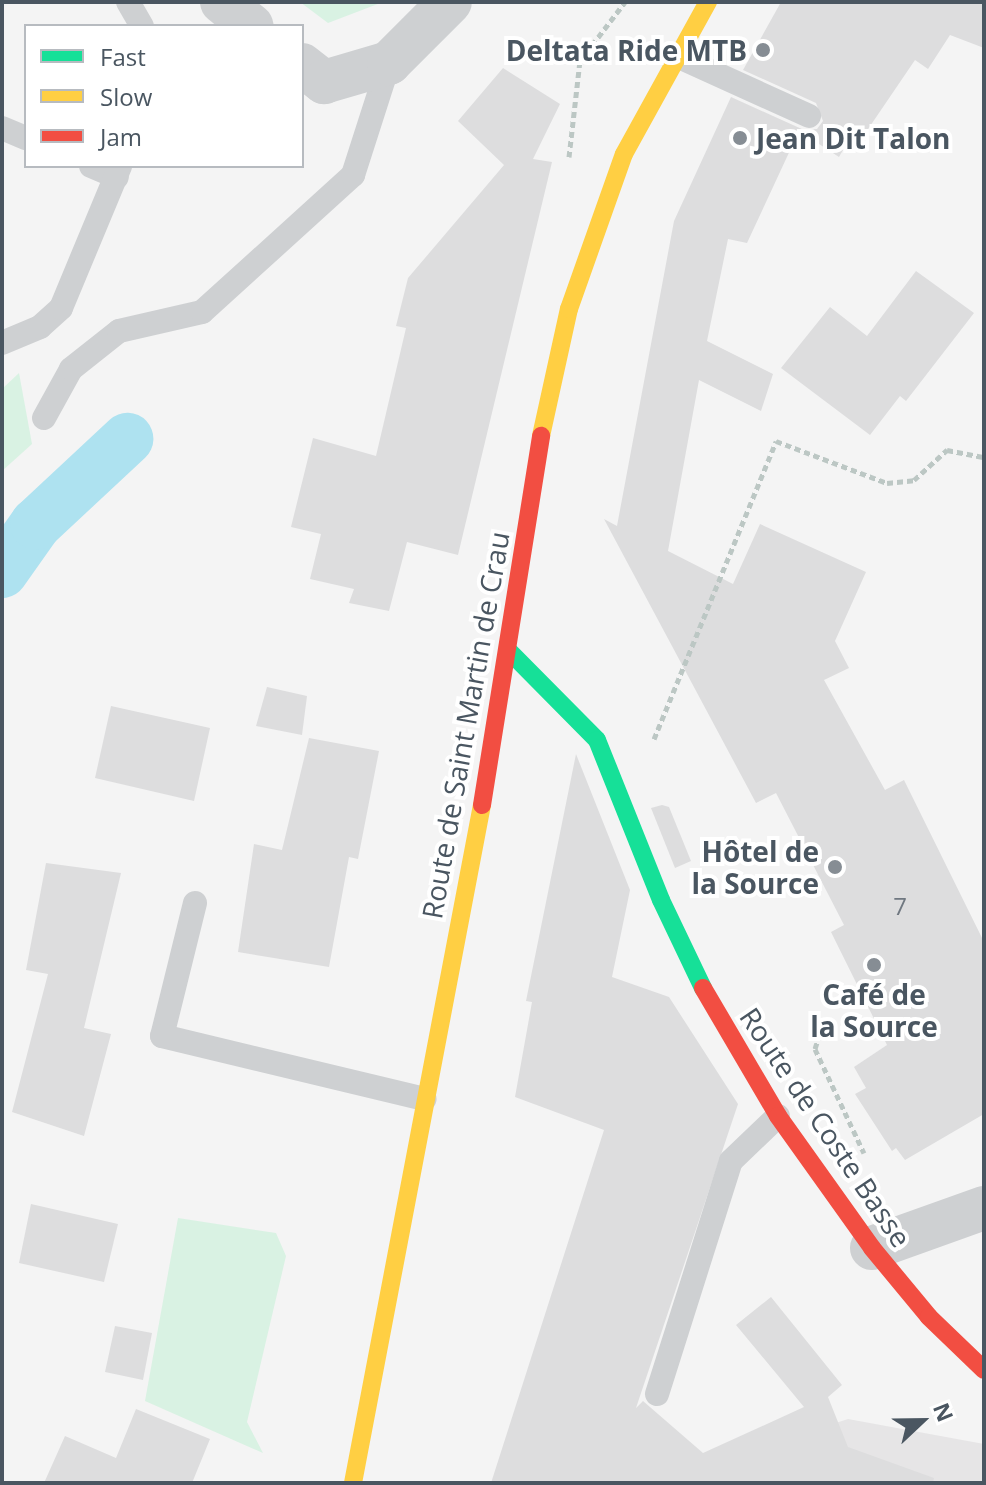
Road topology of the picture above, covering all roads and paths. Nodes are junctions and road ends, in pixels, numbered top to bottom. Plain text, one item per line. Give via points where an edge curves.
1 (128, 2) edge
2 (222, 2) edge
3 (450, 2) edge
4 (708, 2) edge
5 (141, 24) edge
6 (250, 24) edge
7 (677, 56) junction
8 (389, 63) junction
9 (304, 67) edge
10 (809, 116) dead end
11 (2, 128) edge
12 (24, 137) edge
13 (118, 172) edge
14 (2, 343) edge
15 (44, 418) dead end
16 (984, 457) edge
17 (509, 651) junction
18 (654, 739) dead end
19 (195, 903) dead end
20 (425, 1099) junction
21 (778, 1116) junction
22 (984, 1208) edge
23 (872, 1248) junction
24 (984, 1370) edge
25 (657, 1394) dead end
26 (353, 1483) edge

1 - 5 lane
2 - 6 street
3 - 8 street
4 - 7 main road, Route de Saint Martin de Crau
7 - 10 lane
7 - 17 main road, Route de Saint Martin de Crau via 624,154 569,309 544,418
8 - 9 street via 324,82
8 - 15 lane via 353,175 202,312 119,331 71,369
11 - 12 lane
13 - 14 lane via 61,308 40,327
16 - 18 path via 947,450 914,480 887,483 776,441
17 - 20 main road, Route de Saint Martin de Crau
17 - 21 main road, Route de Coste Basse via 597,740 661,900 719,1021
19 - 20 lane via 162,1036
20 - 26 main road, Route de Saint Martin de Crau
21 - 23 main road, Route de Coste Basse
21 - 25 lane via 731,1161
22 - 23 street
23 - 24 main road, Route de Coste Basse via 929,1317

